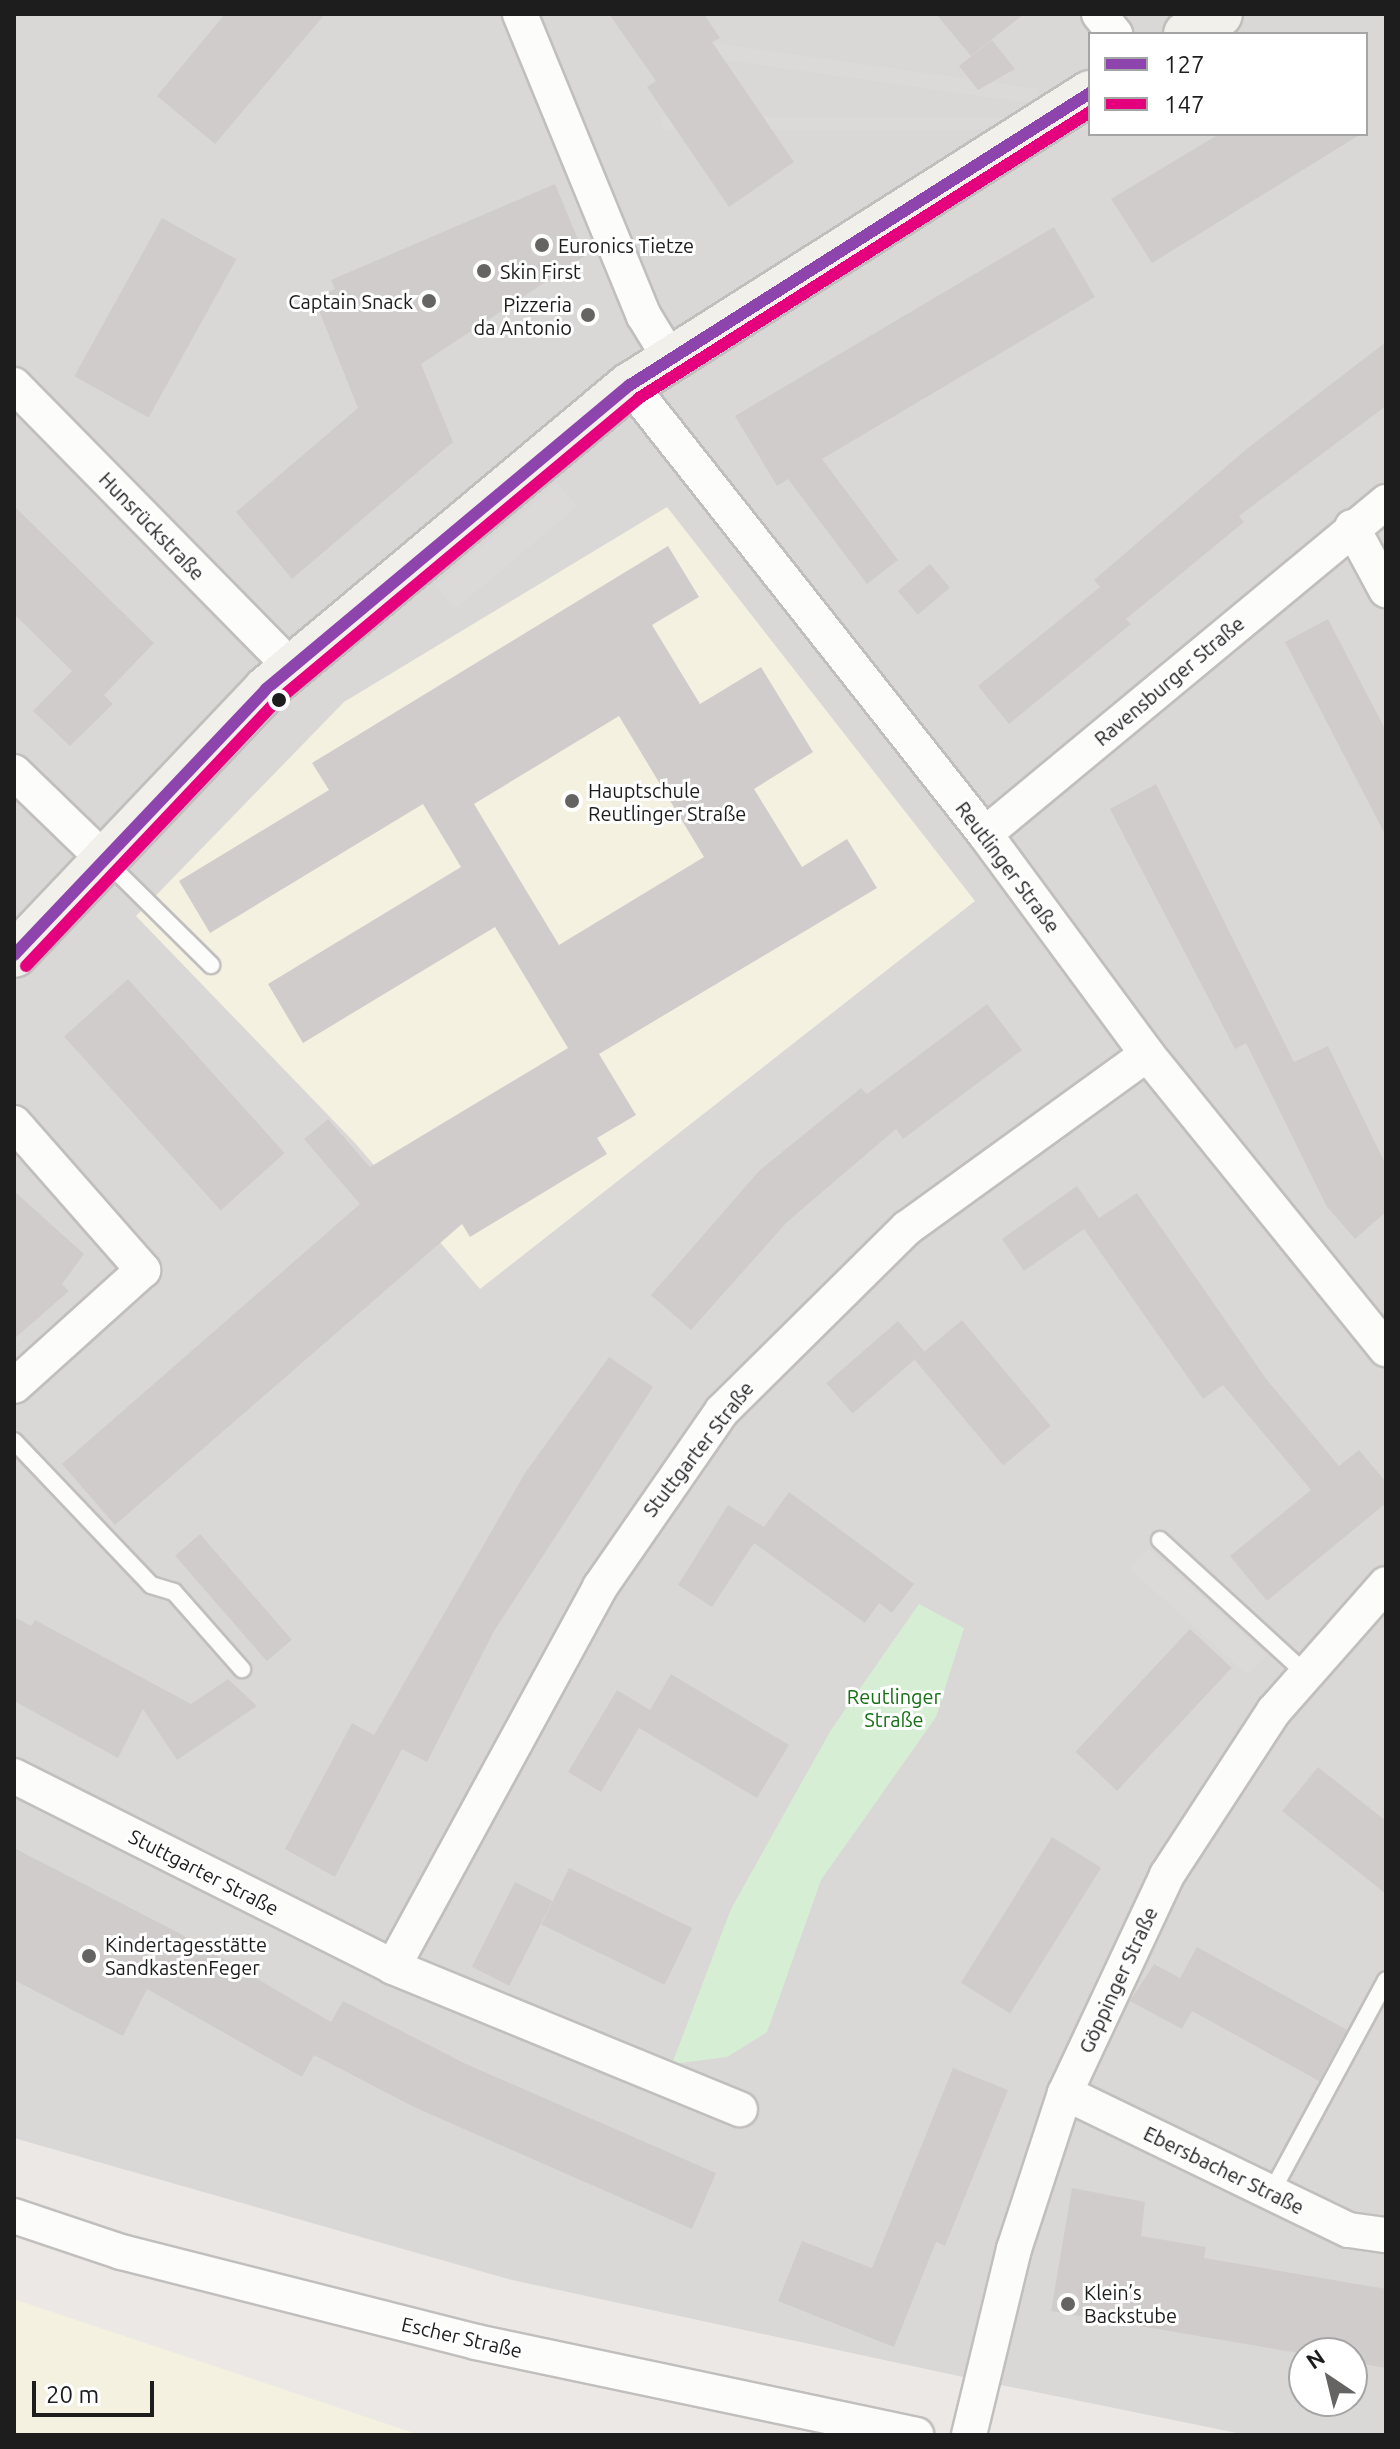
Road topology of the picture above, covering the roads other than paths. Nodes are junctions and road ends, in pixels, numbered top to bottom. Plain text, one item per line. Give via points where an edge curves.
1 (520, 14) edge
2 (1099, 14) edge
3 (1220, 14) edge
4 (1113, 32) edge
5 (1189, 32) edge
6 (1088, 94) edge
7 (669, 357) junction
8 (14, 385) edge
9 (630, 385) junction
10 (1386, 502) edge
11 (1352, 527) junction
12 (1386, 590) edge
13 (291, 667) junction
14 (14, 772) edge
15 (985, 834) junction
16 (106, 861) junction
17 (14, 955) edge
18 (211, 965) dead end
19 (1147, 1054) junction
20 (14, 1123) edge
21 (1386, 1349) edge
22 (14, 1386) edge
23 (14, 1441) edge
24 (1160, 1540) dead end
25 (1386, 1584) edge
26 (242, 1669) dead end
27 (1305, 1673) junction
28 (14, 1776) edge
29 (393, 1967) junction
30 (1386, 1980) edge
31 (1065, 2093) junction
32 (740, 2109) dead end
33 (1271, 2193) junction
34 (14, 2216) edge
35 (1386, 2235) edge
36 (916, 2435) edge
37 (969, 2435) edge

1 - 7 street via 644,316
2 - 4 street
3 - 5 street
6 - 7 street
7 - 9 street
8 - 13 street, Hunsrückstraße
9 - 13 street
9 - 15 street, Reutlinger Straße
10 - 11 street, Ravensburger Straße
11 - 12 street
11 - 15 street, Ravensburger Straße
13 - 16 street via 193,760
14 - 16 street
15 - 19 street, Reutlinger Straße
16 - 17 street
16 - 18 lane
19 - 21 street, Reutlinger Straße
19 - 29 street, Stuttgarter Straße via 907,1228 722,1411 600,1587
20 - 22 street via 143,1270
23 - 26 lane via 151,1585 174,1592
24 - 27 lane
25 - 27 street, Göppinger Straße
27 - 31 street, Göppinger Straße via 1167,1875
28 - 29 street, Stuttgarter Straße
29 - 32 street, Stuttgarter Straße
30 - 33 lane
31 - 33 street, Ebersbacher Straße
31 - 37 street, Göppinger Straße via 1014,2249
33 - 35 street, Ebersbacher Straße via 1349,2230
34 - 36 street, Escher Straße via 121,2252 462,2339

